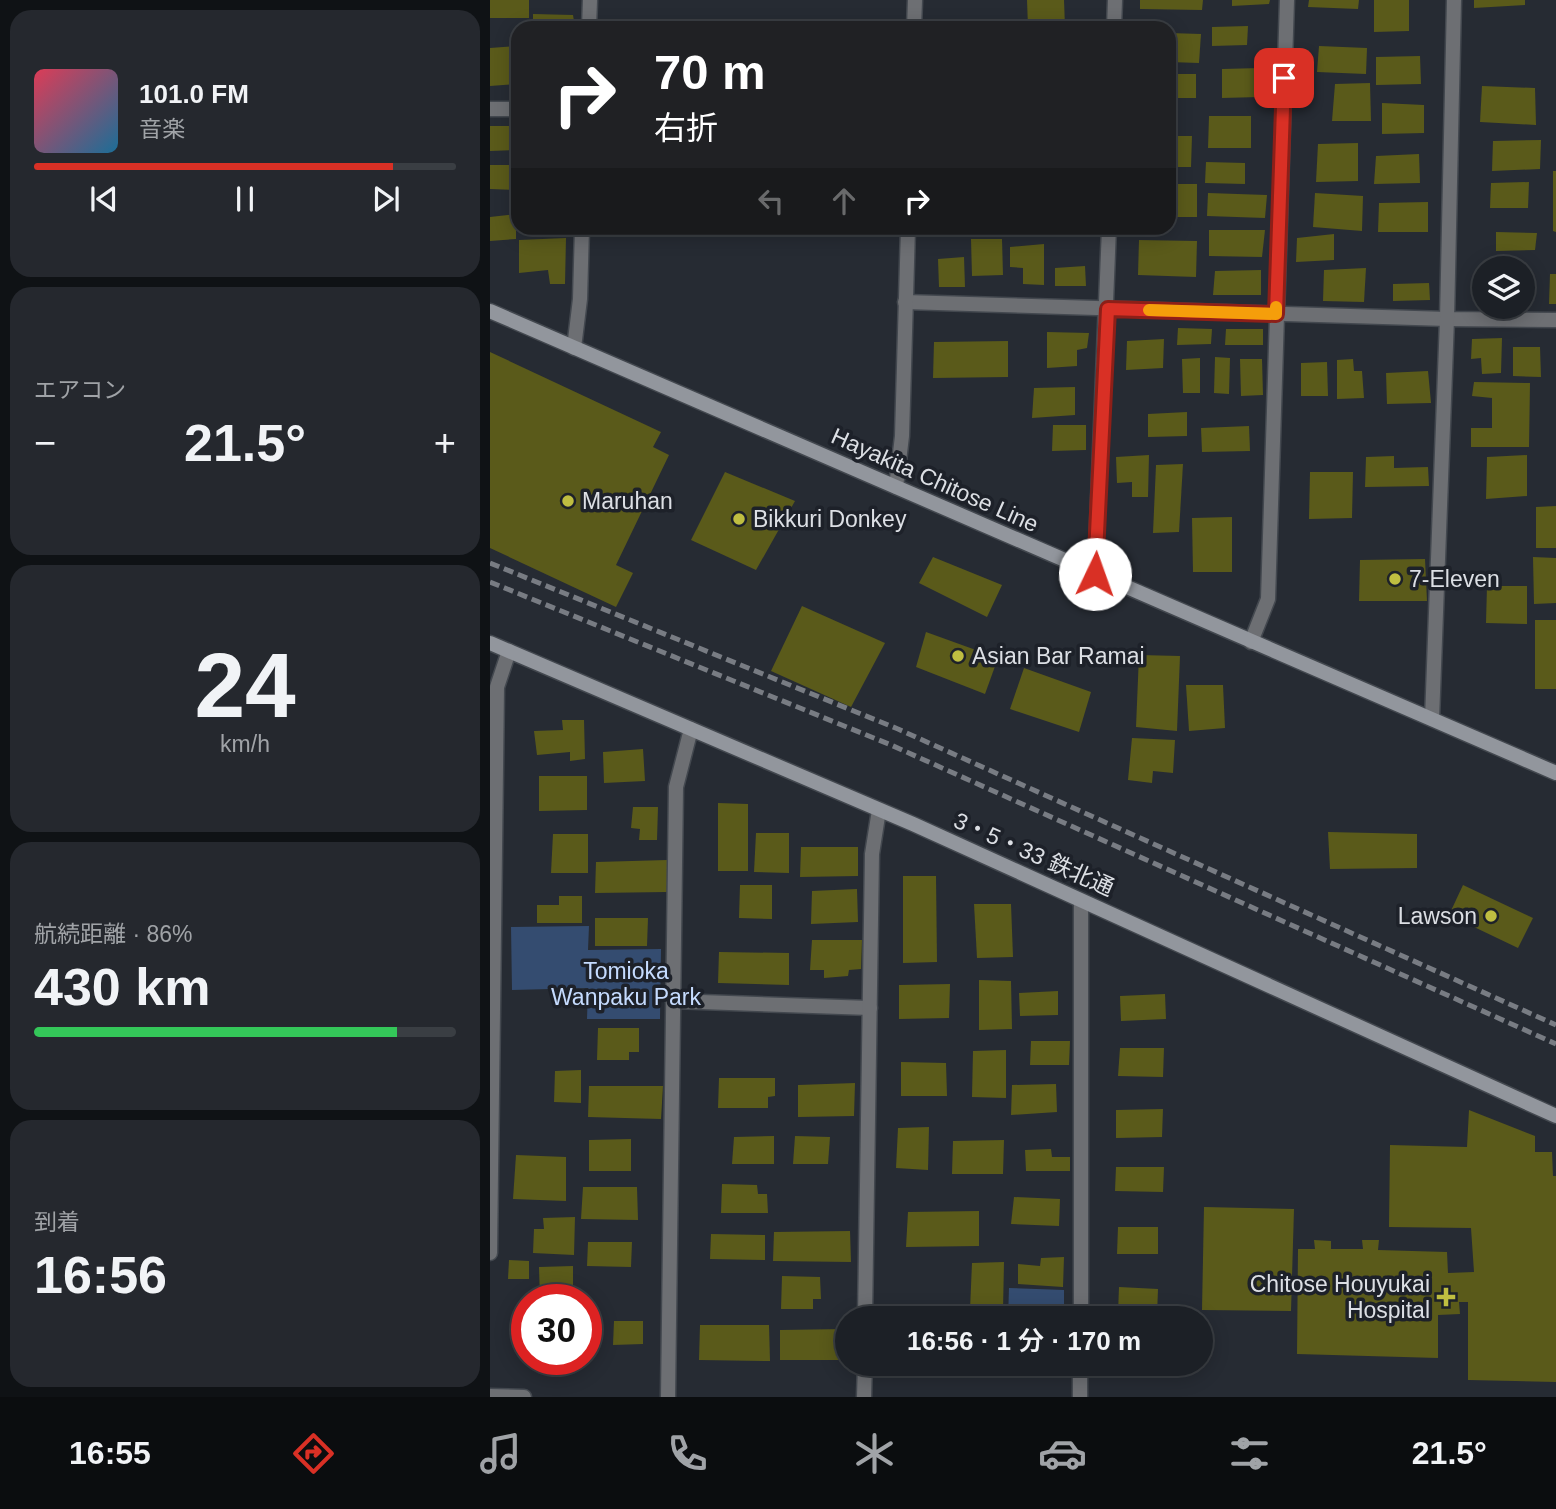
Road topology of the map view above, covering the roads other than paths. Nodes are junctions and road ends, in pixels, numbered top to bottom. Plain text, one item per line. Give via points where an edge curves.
1 (590, 0) edge
2 (915, 0) edge
3 (1115, 0) edge
4 (1287, 0) edge
5 (1454, 0) edge
6 (589, 21) edge
7 (914, 21) edge
8 (1114, 21) edge
9 (490, 108) edge
10 (511, 109) edge
11 (583, 235) edge
12 (908, 235) edge
13 (1110, 235) edge
14 (905, 302) junction
15 (1108, 309) junction
16 (490, 311) edge
17 (1276, 314) junction
18 (1447, 319) junction
19 (1556, 320) edge
20 (574, 348) junction
21 (896, 488) junction
22 (1095, 574) junction
23 (1251, 642) junction
24 (490, 643) edge
25 (509, 651) junction
26 (1432, 719) junction
27 (691, 729) junction
28 (1556, 773) edge
29 (879, 810) junction
30 (1082, 901) junction
31 (492, 916) edge
32 (673, 1001) junction
33 (870, 1008) junction
34 (491, 1072) edge
35 (1556, 1116) edge
36 (490, 1232) edge
37 (490, 1253) edge
38 (865, 1306) edge
39 (1081, 1306) edge
40 (864, 1376) edge
41 (1080, 1376) edge
42 (490, 1396) edge
43 (524, 1397) edge
44 (668, 1397) edge
45 (864, 1397) edge
46 (1080, 1397) edge

1 - 6 street
2 - 7 street
3 - 8 street
4 - 17 street
5 - 18 street
9 - 10 street
11 - 20 street
12 - 14 street
13 - 15 street
14 - 15 street
14 - 21 street
15 - 17 street
15 - 22 street
16 - 20 main road, Hayakita Chitose Line
17 - 18 street
17 - 23 street via 1268,599
18 - 19 street
18 - 26 street
20 - 21 main road, Hayakita Chitose Line
21 - 22 main road, Hayakita Chitose Line
22 - 23 main road, Hayakita Chitose Line
23 - 26 main road, Hayakita Chitose Line
24 - 25 main road, 3・5・33 鉄北通
25 - 27 main road, 3・5・33 鉄北通
25 - 31 street via 497,687
26 - 28 main road, Hayakita Chitose Line
27 - 29 main road, 3・5・33 鉄北通
27 - 32 street via 676,787
29 - 30 main road, 3・5・33 鉄北通
29 - 33 street via 872,854
30 - 35 main road, 3・5・33 鉄北通
30 - 39 street
31 - 34 street
32 - 33 street
32 - 44 street
33 - 38 street
34 - 36 street
36 - 37 street
40 - 45 street
41 - 46 street
42 - 43 street

